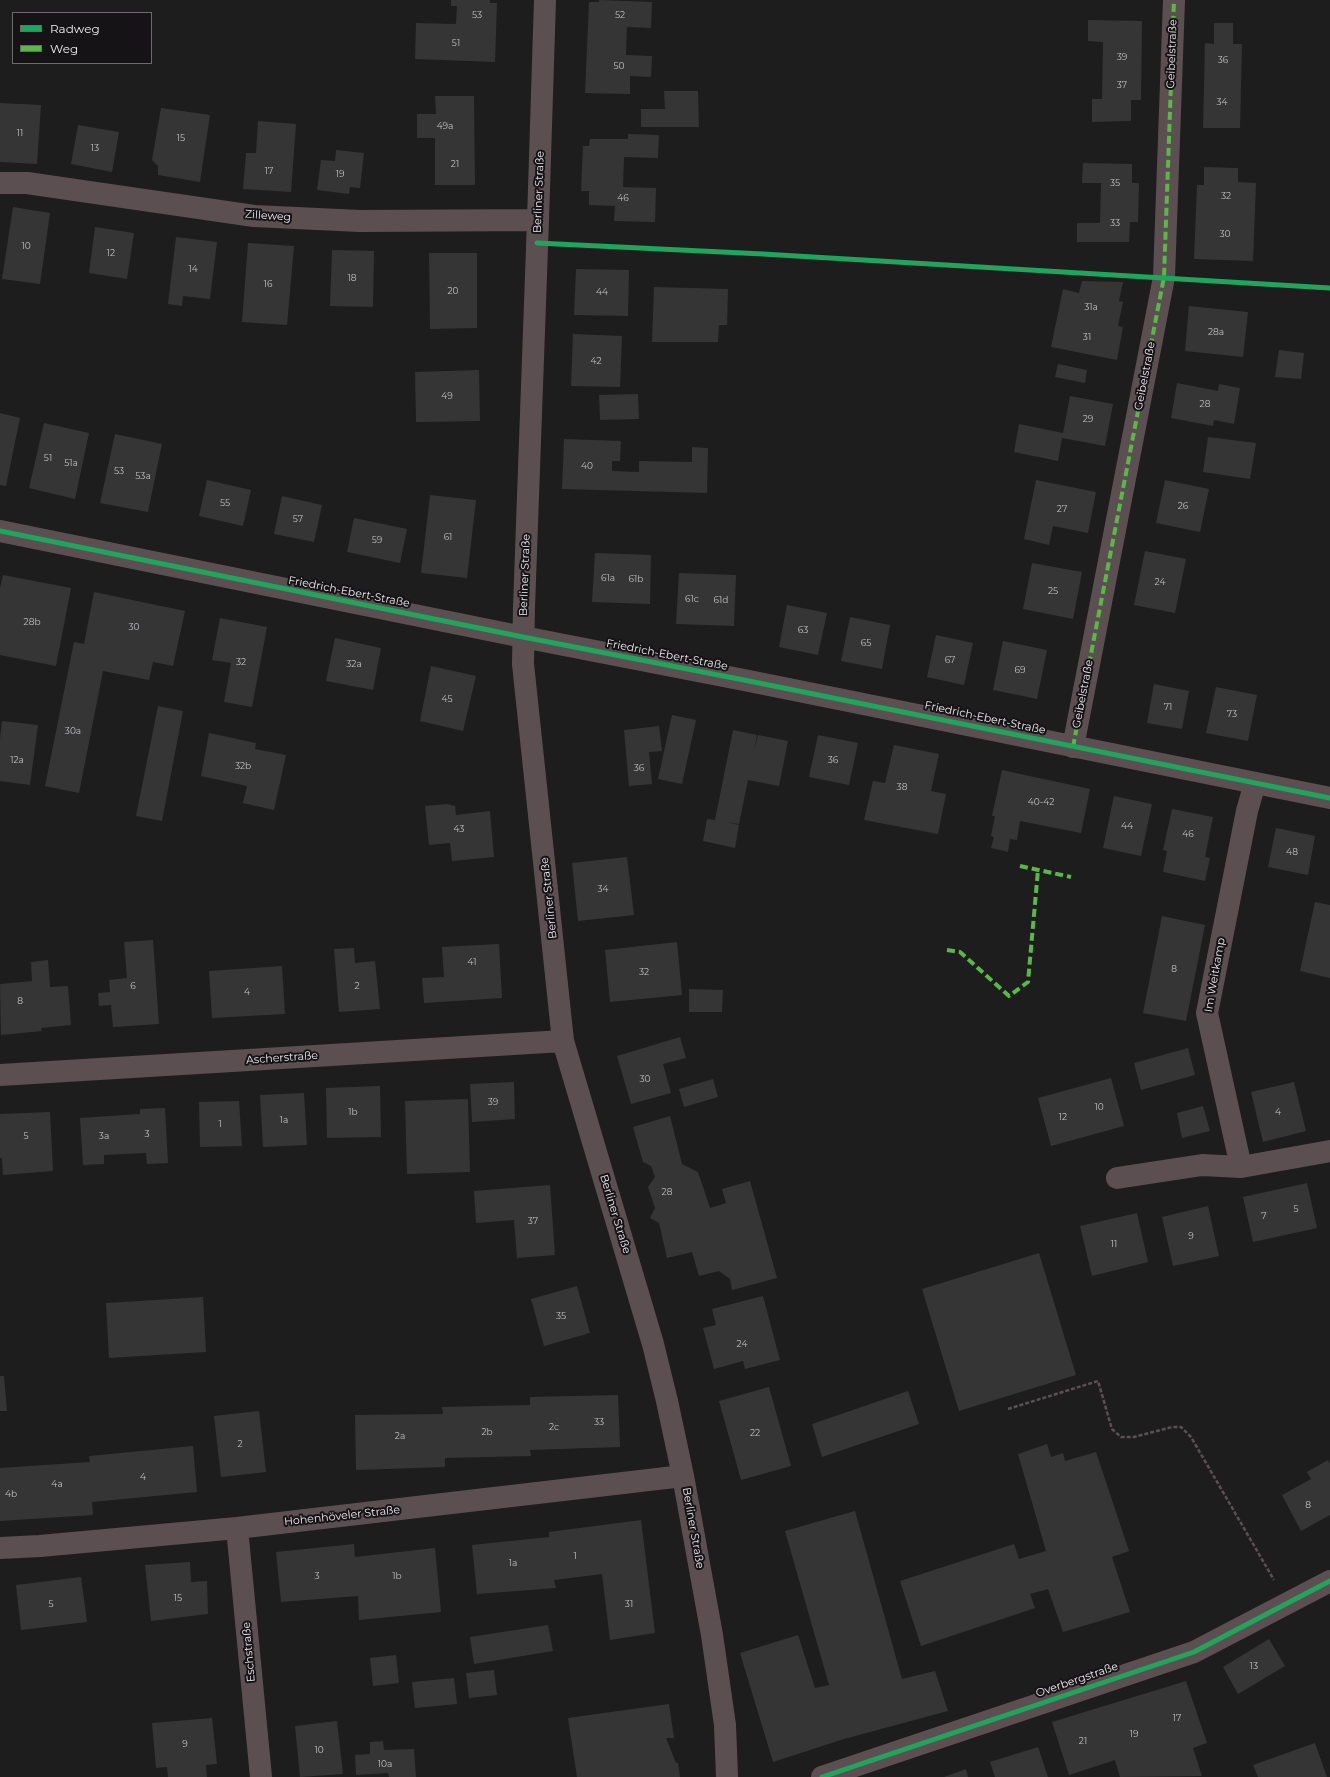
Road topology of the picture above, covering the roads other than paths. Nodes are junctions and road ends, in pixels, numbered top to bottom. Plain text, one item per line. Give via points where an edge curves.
1 (544, 0) edge
2 (1174, 0) edge
3 (0, 183) edge
4 (538, 220) junction
5 (0, 531) edge
6 (523, 637) junction
7 (1073, 747) junction
8 (1255, 783) junction
9 (1330, 798) edge
10 (563, 1041) junction
11 (0, 1076) edge
12 (1330, 1151) edge
13 (1241, 1167) junction
14 (1117, 1178) dead end
15 (683, 1476) junction
16 (237, 1528) junction
17 (0, 1548) edge
18 (1330, 1581) edge
19 (261, 1777) edge
20 (727, 1777) edge
21 (822, 1777) edge

1 - 4 street, Berliner Straße
2 - 7 street, Geibelstraße via 1164,277
3 - 4 street, Zilleweg via 28,183 254,216 360,221
4 - 6 street, Berliner Straße
5 - 6 street, Friedrich-Ebert-Straße
6 - 7 street, Friedrich-Ebert-Straße
6 - 10 street, Berliner Straße
7 - 8 street, Friedrich-Ebert-Straße
8 - 9 street, Friedrich-Ebert-Straße
8 - 13 street, Im Weitkamp via 1247,811 1207,1013
10 - 11 street, Ascherstraße
10 - 15 street, Berliner Straße via 654,1344
12 - 13 street
13 - 14 street via 1202,1165
15 - 16 street, Hohenhöveler Straße
15 - 20 street, Berliner Straße via 712,1635 725,1725
16 - 17 street, Hohenhöveler Straße
16 - 19 street, Eschstraße
18 - 21 street, Overbergstraße via 1194,1652

